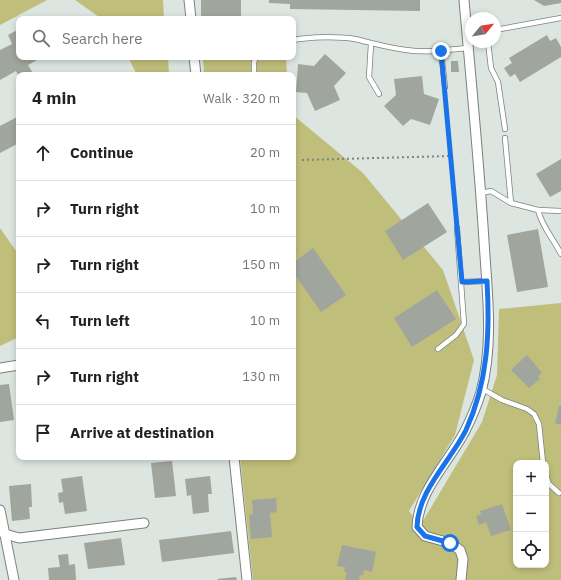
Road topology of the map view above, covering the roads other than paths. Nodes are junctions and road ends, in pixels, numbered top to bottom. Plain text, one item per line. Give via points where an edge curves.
1 (190, 0) edge
2 (464, 0) edge
3 (466, 12) edge
4 (191, 16) edge
5 (561, 18) edge
6 (501, 29) edge
7 (296, 40) edge
8 (371, 44) junction
9 (468, 48) joint
10 (489, 48) edge
11 (441, 51) junction
12 (194, 60) edge
13 (255, 60) edge
14 (196, 72) edge
15 (254, 72) edge
16 (445, 86) road end
17 (379, 94) dead end
18 (505, 129) dead end
19 (505, 138) dead end
20 (481, 193) junction
21 (511, 203) junction
22 (538, 210) junction
23 (561, 211) edge
24 (457, 228) road end
25 (561, 254) edge
26 (487, 281) junction
27 (462, 282) junction
28 (438, 349) dead end
29 (16, 365) edge
30 (0, 368) edge
31 (481, 388) junction
32 (234, 460) edge
33 (543, 460) edge
34 (549, 484) edge
35 (559, 493) dead end
36 (0, 510) edge
37 (144, 523) dead end
38 (2, 532) edge
39 (14, 580) edge
40 (247, 580) edge
41 (461, 580) edge

1 - 4 street
2 - 3 street
5 - 6 lane
7 - 8 lane via 353,39
8 - 11 lane via 408,51
8 - 17 lane via 369,77
9 - 11 lane
9 - 20 street
10 - 18 lane via 491,68 498,82
11 - 16 lane
12 - 14 street
13 - 15 lane
19 - 21 lane
20 - 21 lane via 491,191
20 - 26 street
21 - 22 lane
22 - 23 lane
22 - 25 lane via 541,224
24 - 27 lane
26 - 27 lane
26 - 31 street via 488,349
27 - 28 lane via 464,324 456,335
29 - 30 street
31 - 33 lane via 534,414 539,424
31 - 41 street via 465,431 424,497 418,514 417,527 425,536 450,543 460,550 463,559
32 - 40 street
34 - 35 lane
36 - 38 street
37 - 38 street via 19,538
38 - 39 street

